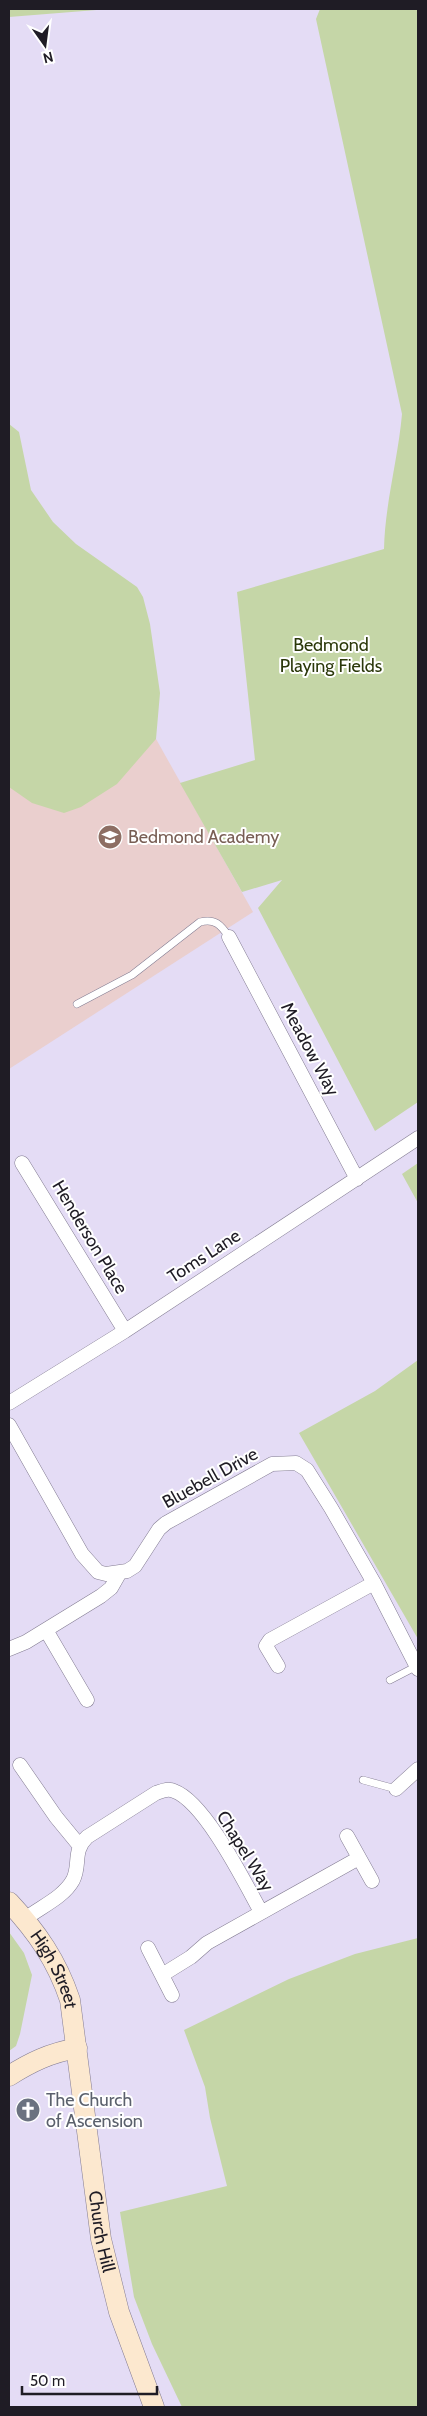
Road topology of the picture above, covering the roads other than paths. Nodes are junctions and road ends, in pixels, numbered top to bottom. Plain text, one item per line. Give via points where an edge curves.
1 (229, 937) joint
2 (77, 1004) dead end
3 (418, 1138) edge
4 (22, 1163) dead end
5 (357, 1179) junction
6 (125, 1331) junction
7 (9, 1403) edge
8 (9, 1425) edge
9 (119, 1574) junction
10 (374, 1583) junction
11 (46, 1630) junction
12 (9, 1648) edge
13 (278, 1666) dead end
14 (418, 1668) edge
15 (390, 1680) dead end
16 (87, 1700) dead end
17 (20, 1765) dead end
18 (418, 1769) edge
19 (363, 1780) dead end
20 (396, 1789) joint
21 (347, 1836) dead end
22 (79, 1845) junction
23 (359, 1858) junction
24 (372, 1881) dead end
25 (9, 1902) edge
26 (261, 1912) junction
27 (25, 1920) junction
28 (148, 1948) dead end
29 (162, 1975) junction
30 (172, 1995) dead end
31 (77, 2048) junction
32 (9, 2076) edge
33 (154, 2407) edge

1 - 2 lane via 213,920 200,922 132,975
1 - 5 street, Meadow Way
3 - 5 street, Toms Lane
4 - 6 street, Henderson Place
5 - 6 street, Toms Lane
6 - 7 street, Toms Lane
8 - 9 street via 82,1554 98,1572
9 - 10 street, Bluebell Drive via 135,1566 166,1523 272,1464 284,1462 296,1463 307,1470
9 - 11 street, Bluebell Drive via 111,1588
10 - 13 street via 270,1640 266,1646
10 - 14 street, Bluebell Drive
11 - 12 street, Bluebell Drive
11 - 16 street
14 - 15 lane
17 - 22 street
18 - 20 street
19 - 20 lane
21 - 23 street
22 - 26 street, Chapel Way via 86,1837 156,1793 174,1790 185,1797 215,1830
22 - 27 street via 74,1877 68,1888
23 - 24 street
23 - 26 street, Chapel Way
25 - 27 street, High Street
26 - 29 street, Chapel Way via 207,1943
27 - 31 street, High Street via 46,1946 62,1975 70,2000
28 - 29 street
29 - 30 street
31 - 32 street via 35,2059
31 - 33 street, Church Hill via 101,2239 122,2320

